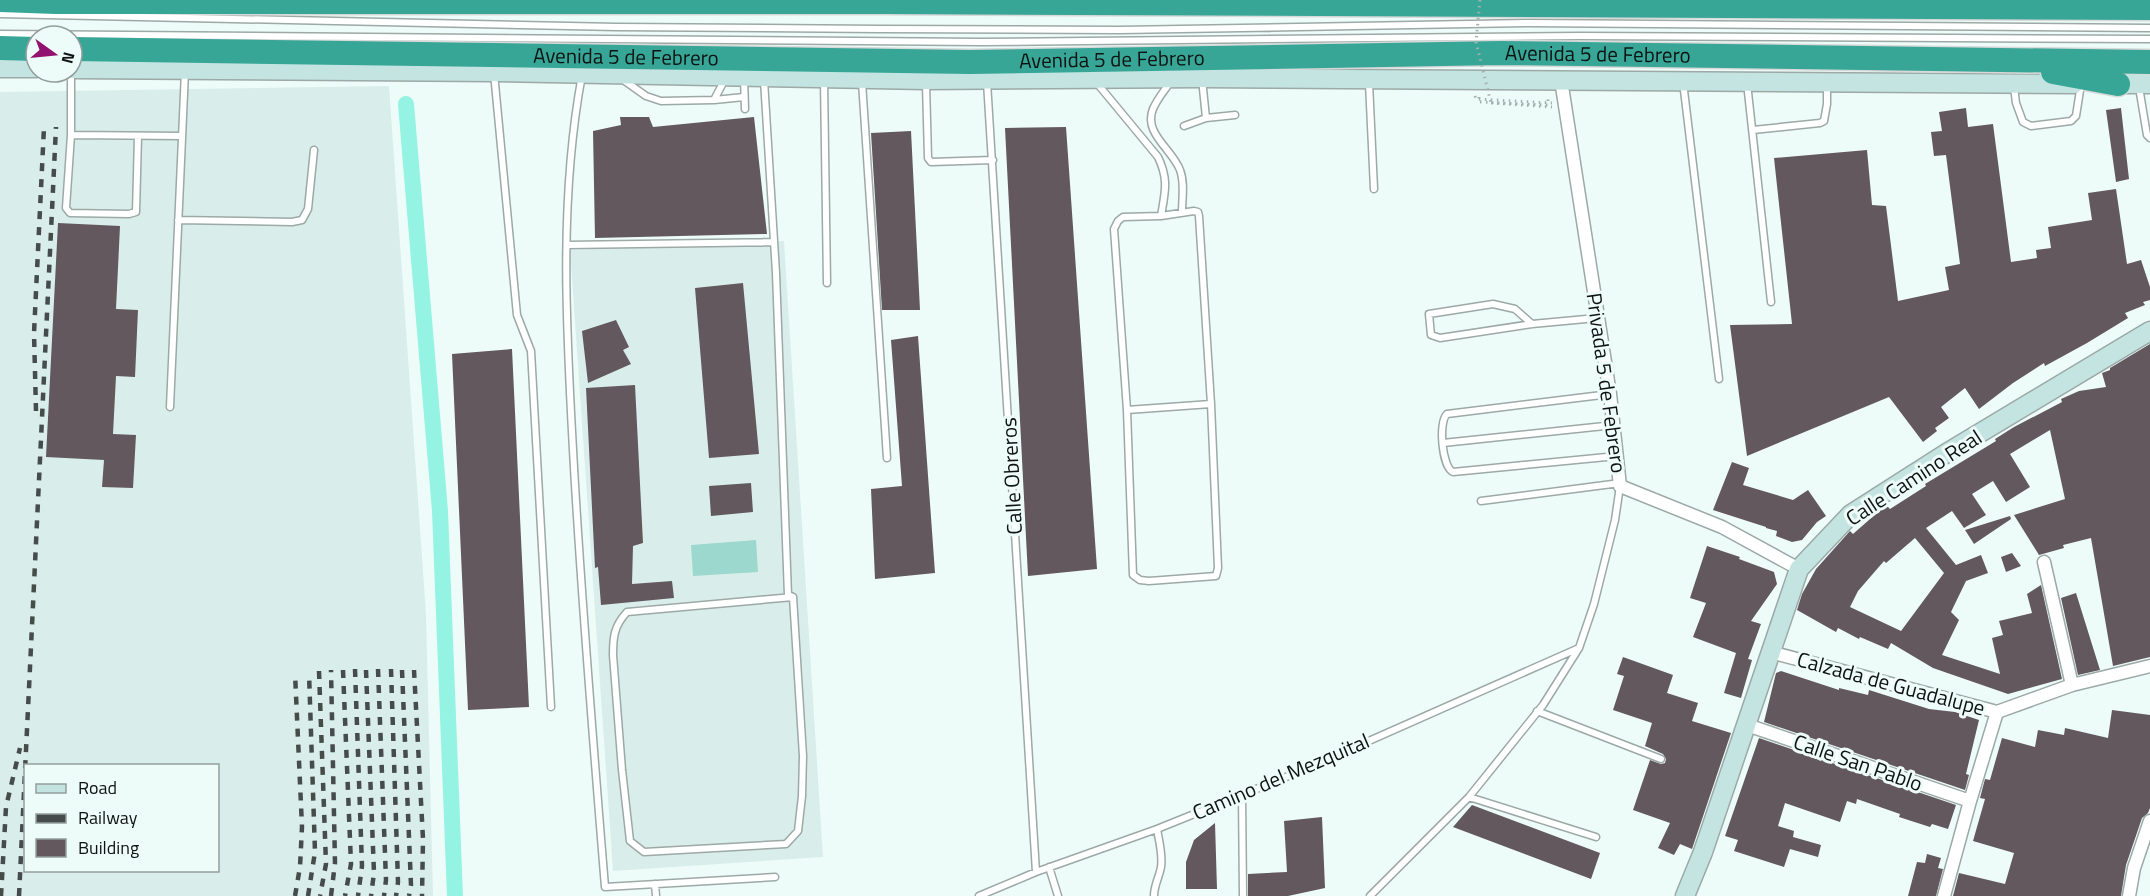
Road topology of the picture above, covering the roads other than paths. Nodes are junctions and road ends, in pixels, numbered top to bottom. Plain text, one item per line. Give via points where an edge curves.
1 (0, 0) edge
2 (1971, 0) edge
3 (2023, 8) junction
4 (2150, 8) edge
5 (0, 14) edge
6 (2150, 28) edge
7 (0, 34) edge
8 (2150, 39) edge
9 (0, 48) edge
10 (24, 49) edge
11 (84, 49) edge
12 (1989, 59) junction
13 (2150, 62) edge
14 (0, 68) edge
15 (24, 69) edge
16 (84, 70) edge
17 (185, 70) junction
18 (494, 72) junction
19 (582, 74) junction
20 (616, 75) junction
21 (735, 77) junction
22 (763, 77) junction
23 (824, 78) junction
24 (862, 78) junction
25 (1093, 78) junction
26 (1173, 78) junction
27 (1202, 78) junction
28 (1368, 79) junction
29 (926, 80) junction
30 (987, 80) junction
31 (1561, 80) junction
32 (1683, 82) junction
33 (1747, 82) junction
34 (1827, 82) junction
35 (2013, 83) junction
36 (71, 84) edge
37 (2081, 84) junction
38 (2135, 84) edge
39 (744, 97) junction
40 (714, 100) junction
41 (745, 109) dead end
42 (1234, 115) dead end
43 (1206, 118) junction
44 (1184, 126) dead end
45 (1753, 130) junction
46 (71, 135) junction
47 (138, 136) junction
48 (182, 136) junction
49 (2150, 138) edge
50 (314, 150) dead end
51 (993, 160) junction
52 (1374, 189) dead end
53 (1182, 212) junction
54 (1161, 216) junction
55 (178, 220) junction
56 (774, 242) junction
57 (567, 245) junction
58 (827, 283) dead end
59 (1771, 302) dead end
60 (1597, 318) junction
61 (1532, 324) junction
62 (2150, 332) edge
63 (1719, 379) dead end
64 (1610, 394) junction
65 (1211, 404) junction
66 (170, 407) dead end
67 (1127, 410) junction
68 (1614, 425) junction
69 (1443, 443) junction
70 (1617, 456) junction
71 (887, 458) dead end
72 (1620, 484) junction
73 (1481, 501) dead end
74 (2044, 562) dead end
75 (1799, 569) junction
76 (793, 597) junction
77 (1579, 648) junction
78 (1770, 652) junction
79 (2150, 666) edge
80 (2072, 685) junction
81 (551, 707) dead end
82 (1537, 711) junction
83 (1997, 712) junction
84 (1747, 725) junction
85 (1661, 759) dead end
86 (1242, 794) junction
87 (1469, 796) junction
88 (1970, 801) junction
89 (2150, 821) edge
90 (1157, 829) junction
91 (1596, 837) dead end
92 (1049, 867) junction
93 (1036, 872) junction
94 (775, 877) dead end
95 (655, 884) junction
96 (605, 887) junction
97 (1372, 895) edge
98 (606, 896) edge
99 (656, 896) edge
100 (979, 896) edge
101 (1058, 896) edge
102 (1154, 896) edge
103 (1243, 896) edge
104 (1685, 896) edge
105 (1944, 896) edge
106 (2129, 896) edge

1 - 3 highway
2 - 3 highway
3 - 4 highway
5 - 6 lane via 893,29 1120,30 1530,23
7 - 8 lane via 982,42 1580,36
9 - 10 highway
11 - 12 highway, Avenida 5 de Febrero via 970,62 1501,53
12 - 13 highway, Avenida 5 de Febrero
12 - 38 highway
14 - 15 main road
16 - 17 main road, Avenida 5 de Febrero
17 - 18 main road, Avenida 5 de Febrero
17 - 48 lane
18 - 19 main road, Avenida 5 de Febrero
18 - 81 lane via 517,315 531,351
19 - 20 main road, Avenida 5 de Febrero
19 - 57 lane via 574,119
20 - 21 main road, Avenida 5 de Febrero
20 - 40 lane via 646,96 661,101
21 - 22 main road, Avenida 5 de Febrero
21 - 39 lane
21 - 40 lane
22 - 23 main road, Avenida 5 de Febrero
22 - 56 lane
23 - 24 main road, Avenida 5 de Febrero
23 - 58 lane
24 - 29 main road, Avenida 5 de Febrero
24 - 71 lane
25 - 26 main road, Avenida 5 de Febrero
25 - 30 main road, Avenida 5 de Febrero
25 - 54 lane via 1158,157 1165,189
26 - 27 main road, Avenida 5 de Febrero
26 - 53 lane via 1150,120 1180,171
27 - 28 main road, Avenida 5 de Febrero
27 - 43 lane
28 - 31 main road, Avenida 5 de Febrero
28 - 52 lane
29 - 30 main road, Avenida 5 de Febrero
29 - 51 lane via 931,162
30 - 51 lane, Calle Obreros
31 - 32 main road, Avenida 5 de Febrero
31 - 60 street, Privada 5 de Febrero
32 - 33 main road, Avenida 5 de Febrero
32 - 63 lane
33 - 34 main road, Avenida 5 de Febrero
33 - 45 lane
34 - 35 main road, Avenida 5 de Febrero
34 - 45 lane via 1824,121
35 - 37 main road, Avenida 5 de Febrero
35 - 37 lane via 2023,122 2031,126 2071,122 2076,116
36 - 46 lane
37 - 38 main road, Avenida 5 de Febrero
38 - 49 lane
39 - 40 lane
39 - 41 lane
42 - 43 lane
43 - 44 lane
45 - 59 lane
46 - 47 lane
46 - 47 lane via 66,208 70,213 129,214 136,212
47 - 48 lane
48 - 55 lane
50 - 55 lane via 308,209 302,220
51 - 93 lane, Calle Obreros
53 - 54 lane
53 - 65 lane via 1194,211 1199,216
54 - 67 lane via 1123,217 1114,229
55 - 66 lane
56 - 57 lane
56 - 76 lane via 789,595
57 - 96 lane via 569,377 581,598
60 - 61 lane
60 - 64 street, Privada 5 de Febrero
61 - 61 lane via 1515,309 1493,303 1429,314 1428,320 1434,338
62 - 75 main road, Calle Camino Real via 1851,514
64 - 68 street, Privada 5 de Febrero
64 - 69 lane via 1447,414 1443,418
65 - 67 lane
65 - 67 lane via 1218,568 1216,576 1205,578 1149,581 1132,575
68 - 69 lane
68 - 70 street, Privada 5 de Febrero
69 - 70 lane via 1447,466 1453,472
70 - 72 street, Privada 5 de Febrero
72 - 73 lane
72 - 75 street via 1722,527
72 - 77 lane, Privada 5 de Febrero via 1615,520
74 - 80 street
75 - 78 main road, Calle Camino Real
76 - 76 lane via 627,612 618,622 613,634 613,656 625,807 630,841 644,852 786,844 798,831 803,756
77 - 82 lane, Privada 5 de Febrero
77 - 86 lane, Camino del Mezquital
78 - 83 street, Calzada de Guadalupe
78 - 84 main road, Calle Camino Real
79 - 80 street, Calzada de Guadalupe
80 - 83 street, Calzada de Guadalupe
82 - 85 lane
82 - 87 lane, Privada 5 de Febrero
83 - 88 street
84 - 88 street, Calle San Pablo
84 - 104 main road, Calle Camino Real
86 - 90 lane, Camino del Mezquital
86 - 103 lane
87 - 91 lane
87 - 97 lane, Privada 5 de Febrero
88 - 105 street
89 - 106 street
90 - 92 lane, Camino del Mezquital
90 - 102 lane via 1161,867
92 - 93 lane, Camino del Mezquital
92 - 101 lane
93 - 100 lane, Camino del Mezquital
94 - 95 lane
95 - 96 lane
95 - 99 lane
96 - 98 lane

